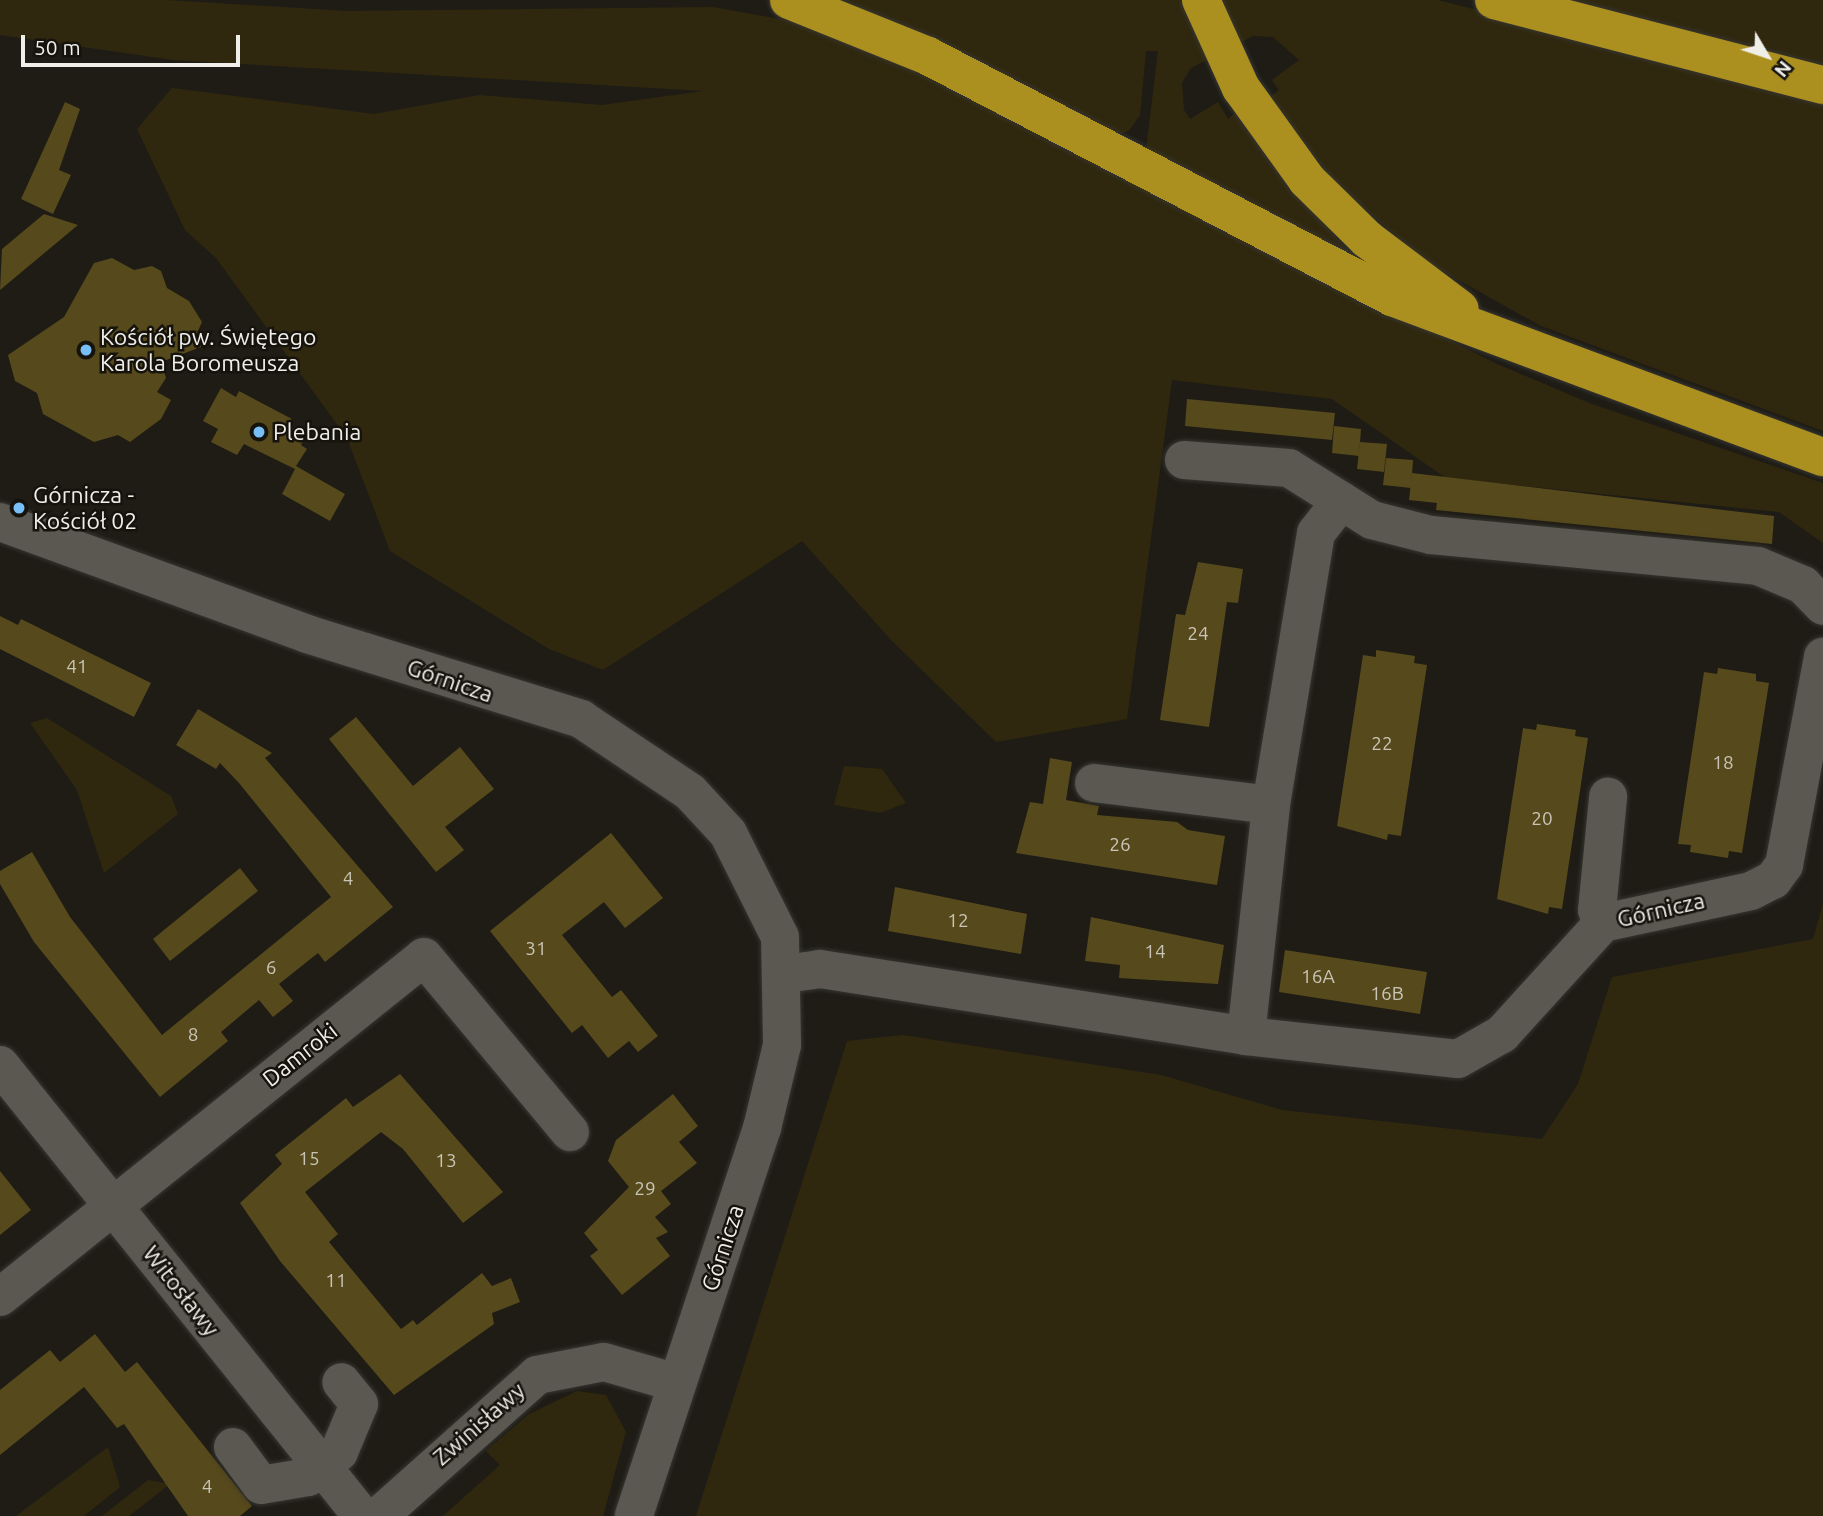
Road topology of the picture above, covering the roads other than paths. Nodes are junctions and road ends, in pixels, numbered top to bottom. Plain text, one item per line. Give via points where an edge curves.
1 (789, 0) edge
2 (1201, 0) edge
3 (1494, 0) edge
4 (1823, 85) edge
5 (1494, 334) junction
6 (1823, 457) edge
7 (1184, 460) dead end
8 (1341, 501) junction
9 (0, 522) edge
10 (1823, 606) edge
11 (1823, 657) edge
12 (1094, 783) dead end
13 (1608, 797) dead end
14 (1271, 805) junction
15 (1603, 923) junction
16 (785, 974) junction
17 (1246, 1036) junction
18 (0, 1065) edge
19 (570, 1132) dead end
20 (112, 1205) junction
21 (0, 1297) edge
22 (341, 1382) dead end
23 (677, 1383) junction
24 (233, 1447) dead end
25 (322, 1466) junction
26 (362, 1516) edge
27 (379, 1516) edge
28 (634, 1516) edge

1 - 5 highway via 928,56 1392,297
2 - 5 highway via 1222,50 1307,180 1367,239
3 - 4 highway
5 - 6 highway via 1580,372
7 - 8 street via 1289,468
8 - 10 street via 1372,520 1431,535 1758,566 1803,585
8 - 14 street via 1316,533
9 - 16 street, Górnicza via 307,634 581,719 610,734 690,792 728,833 780,937
11 - 15 street, Górnicza via 1784,865 1773,880 1751,891
12 - 14 street
13 - 15 street via 1597,910
14 - 17 street
15 - 17 street, Górnicza via 1502,1034 1458,1059
16 - 17 street, Górnicza via 820,969
16 - 23 street, Górnicza via 782,1045 762,1128
18 - 20 street, Witosławy
19 - 20 street, Damroki via 424,957
20 - 21 street, Damroki
20 - 25 street, Witosławy
22 - 25 street via 359,1404 338,1452
23 - 27 street, Zwinisławy via 604,1362 537,1375
23 - 28 street, Górnicza
24 - 25 street via 261,1485 307,1477
25 - 26 street, Witosławy

